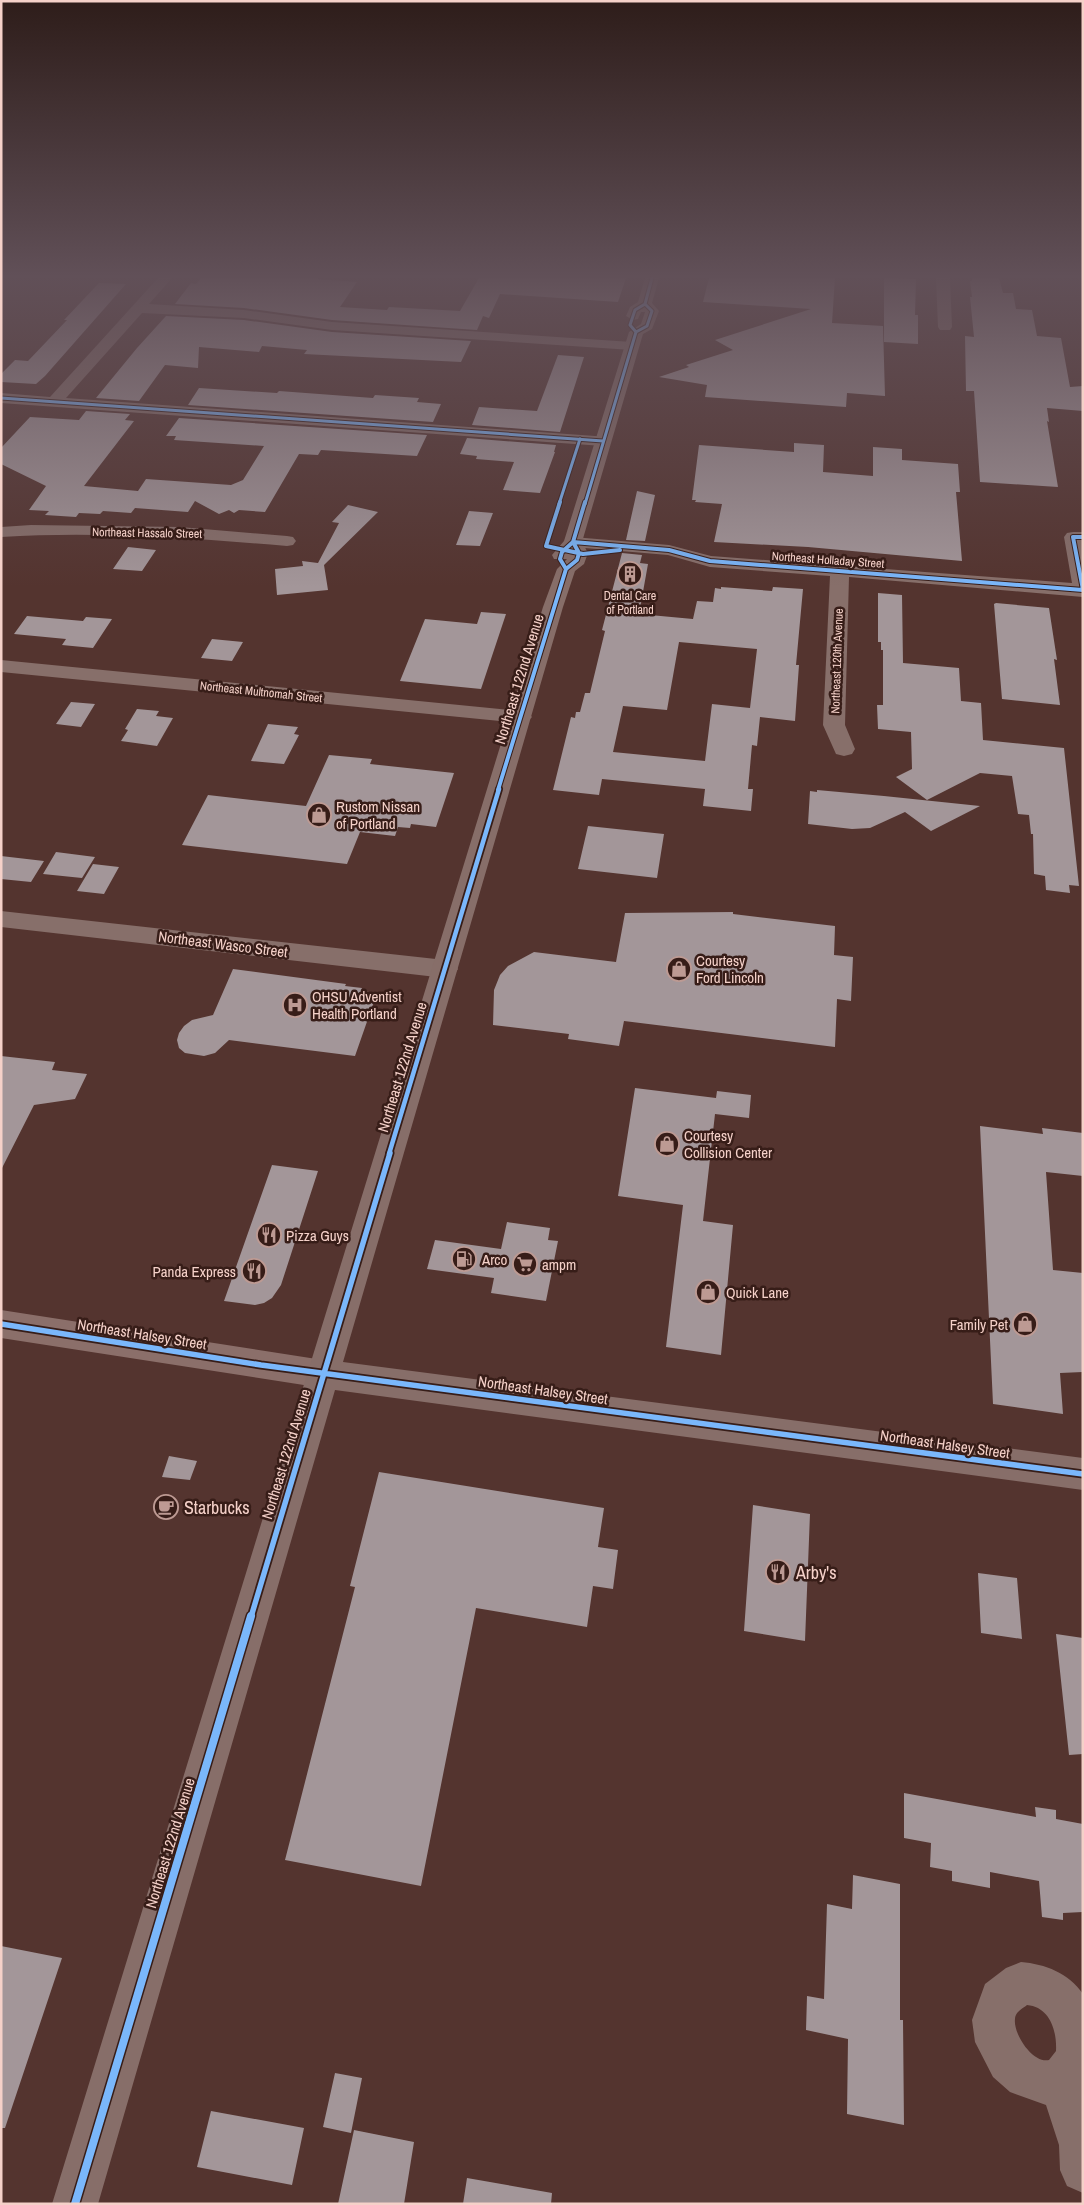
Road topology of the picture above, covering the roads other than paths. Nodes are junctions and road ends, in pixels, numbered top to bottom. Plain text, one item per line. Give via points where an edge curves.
1 (73, 381) edge
2 (622, 381) edge
3 (1, 398) edge
4 (55, 401) junction
5 (604, 441) junction
6 (4, 527) edge
7 (1078, 537) edge
8 (287, 540) dead end
9 (573, 542) junction
10 (840, 571) junction
11 (1083, 591) edge
12 (1, 666) edge
13 (521, 717) junction
14 (844, 749) dead end
15 (1, 919) edge
16 (444, 969) junction
17 (1, 1324) edge
18 (323, 1374) junction
19 (1083, 1474) edge
20 (1060, 2081) dead end
21 (1083, 2170) edge
22 (74, 2204) edge

1 - 4 street
2 - 5 main road, Northeast 122nd Avenue
3 - 4 street
4 - 5 street
5 - 9 main road, Northeast 122nd Avenue
6 - 8 street, Northeast Hassalo Street via 180,532
7 - 11 street
9 - 10 street, Northeast Holladay Street via 669,550 710,561
9 - 13 main road, Northeast 122nd Avenue via 562,552 560,560 566,569
10 - 11 street, Northeast Holladay Street
10 - 14 street, Northeast 120th Avenue via 834,725
12 - 13 street, Northeast Multnomah Street
13 - 16 main road, Northeast 122nd Avenue
15 - 16 street, Northeast Wasco Street
16 - 18 main road, Northeast 122nd Avenue
17 - 18 main road, Northeast Halsey Street
18 - 19 main road, Northeast Halsey Street
18 - 22 main road, Northeast 122nd Avenue
20 - 21 street via 1081,2145

